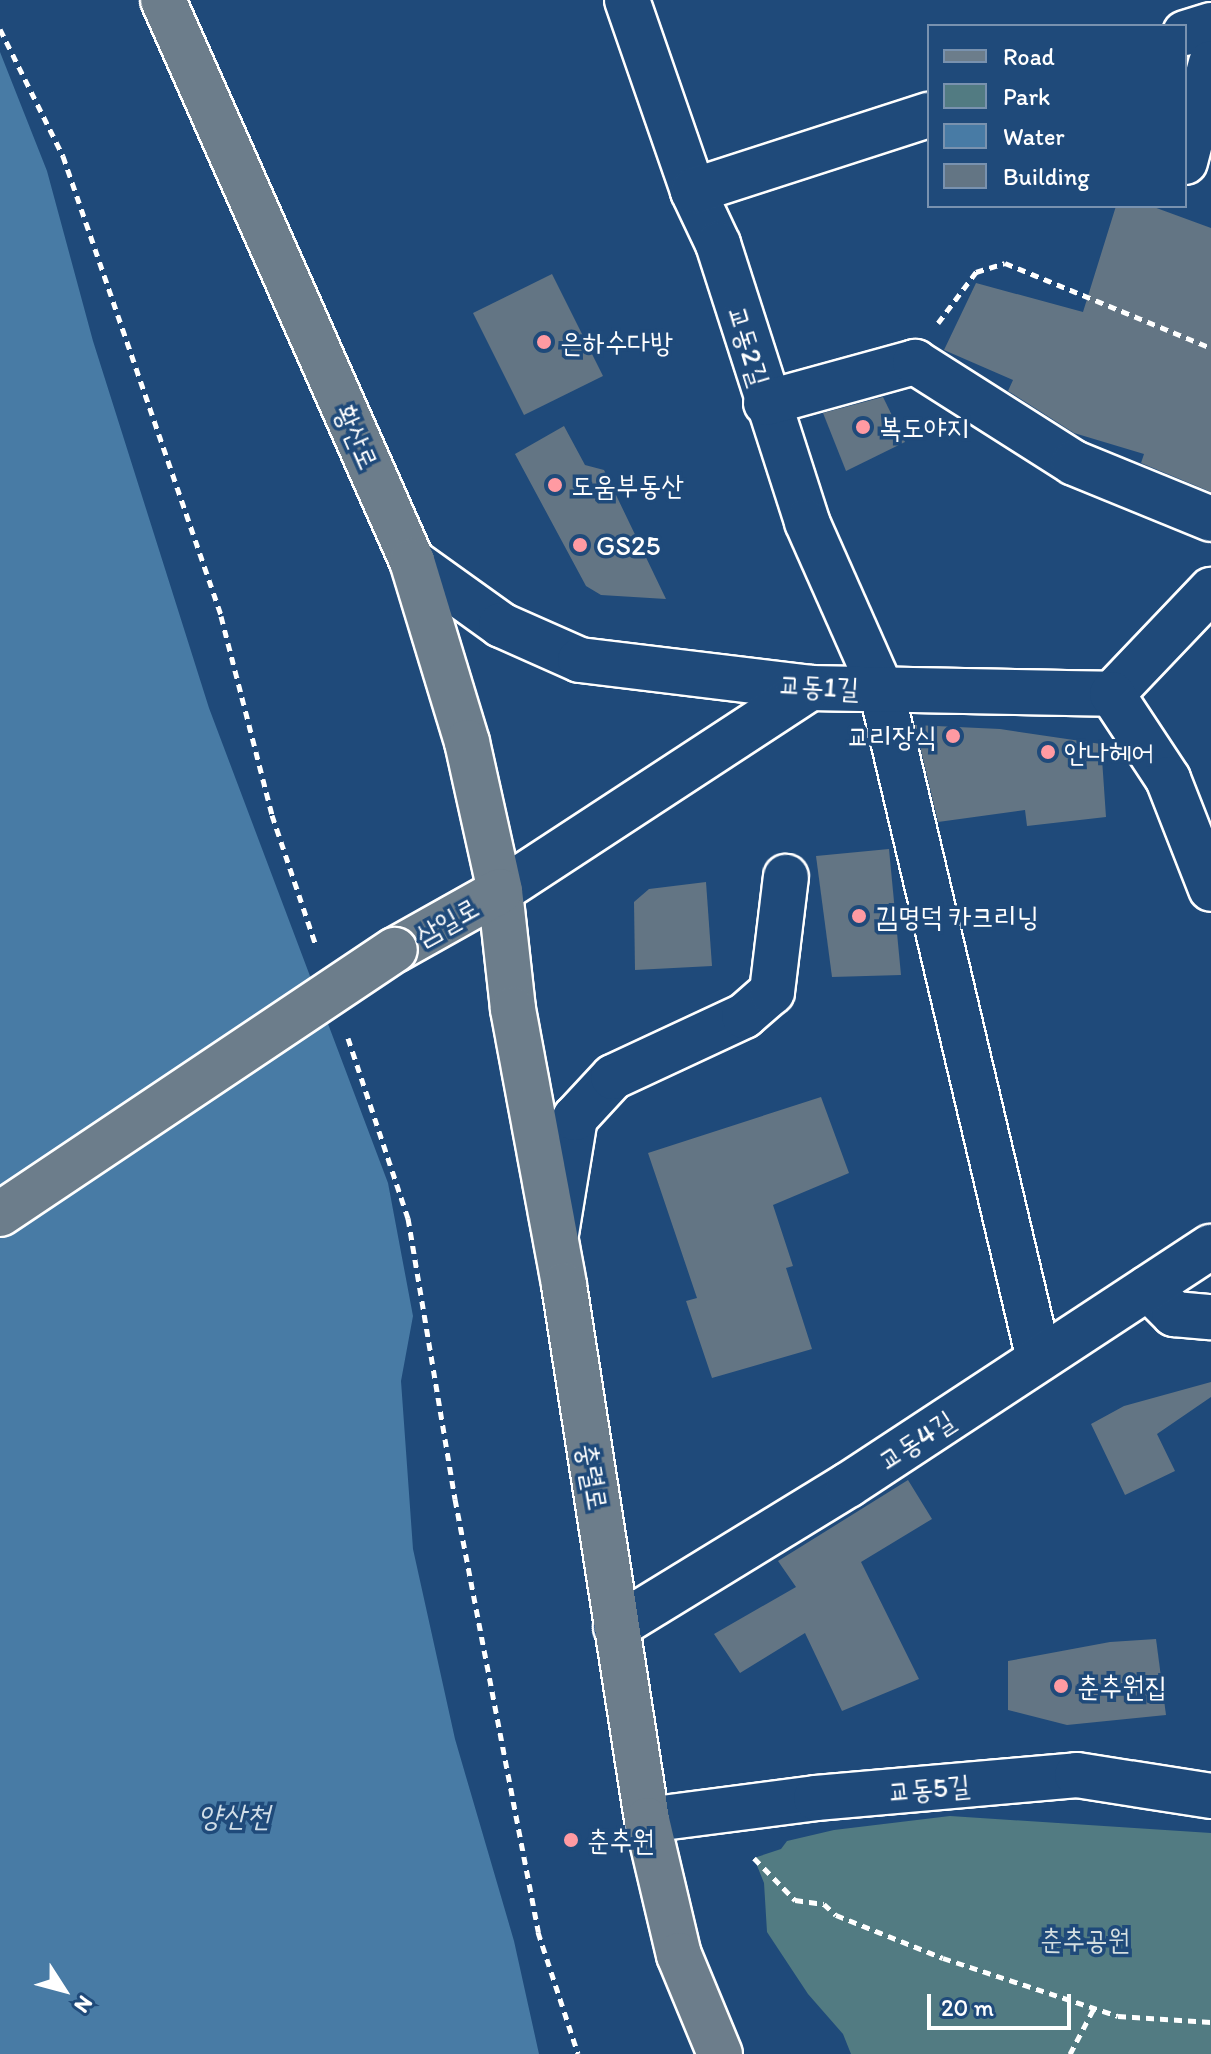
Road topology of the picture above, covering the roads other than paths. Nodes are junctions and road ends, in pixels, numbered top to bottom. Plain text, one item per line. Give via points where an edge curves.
1 (163, 0) edge
2 (627, 0) edge
3 (1211, 25) edge
4 (1187, 32) edge
5 (1211, 63) edge
6 (927, 116) edge
7 (1187, 156) edge
8 (1187, 165) edge
9 (1211, 174) edge
10 (693, 191) junction
11 (766, 403) junction
12 (1211, 519) edge
13 (412, 561) junction
14 (1211, 590) edge
15 (810, 688) junction
16 (881, 689) junction
17 (1112, 694) junction
18 (786, 877) dead end
19 (1211, 889) edge
20 (500, 891) junction
21 (0, 1214) edge
22 (554, 1244) junction
23 (1211, 1247) edge
24 (1148, 1288) junction
25 (1211, 1317) edge
26 (1039, 1359) junction
27 (616, 1627) junction
28 (1211, 1796) edge
29 (647, 1820) junction
30 (720, 2054) edge

1 - 13 main road, 황산로
2 - 10 street, 교동2길
3 - 4 street
5 - 7 street
6 - 10 street
8 - 9 street
10 - 11 street, 교동2길 via 718,244
11 - 12 street via 915,362 1074,463
11 - 16 street, 교동2길 via 807,522
13 - 15 street, 교동1길 via 501,625 580,660
13 - 20 main road, 황산로 via 467,742
14 - 17 street
15 - 16 street, 교동1길
15 - 20 street
16 - 17 street, 교동1길
16 - 26 street, 교동2길
17 - 19 street via 1168,779
18 - 22 street via 772,992 744,1016 613,1077 575,1118
20 - 21 main road, 삼일로, bridge via 395,950
20 - 22 main road, 충렬로 via 513,1009
22 - 27 main road, 충렬로
23 - 24 street, 교동4길
24 - 25 street via 1174,1314
24 - 26 street, 교동4길
26 - 27 street, 교동4길 via 848,1485
27 - 29 main road, 충렬로
28 - 29 street, 교동5길 via 1077,1775 816,1798
29 - 30 main road, 충렬로 via 679,1955

